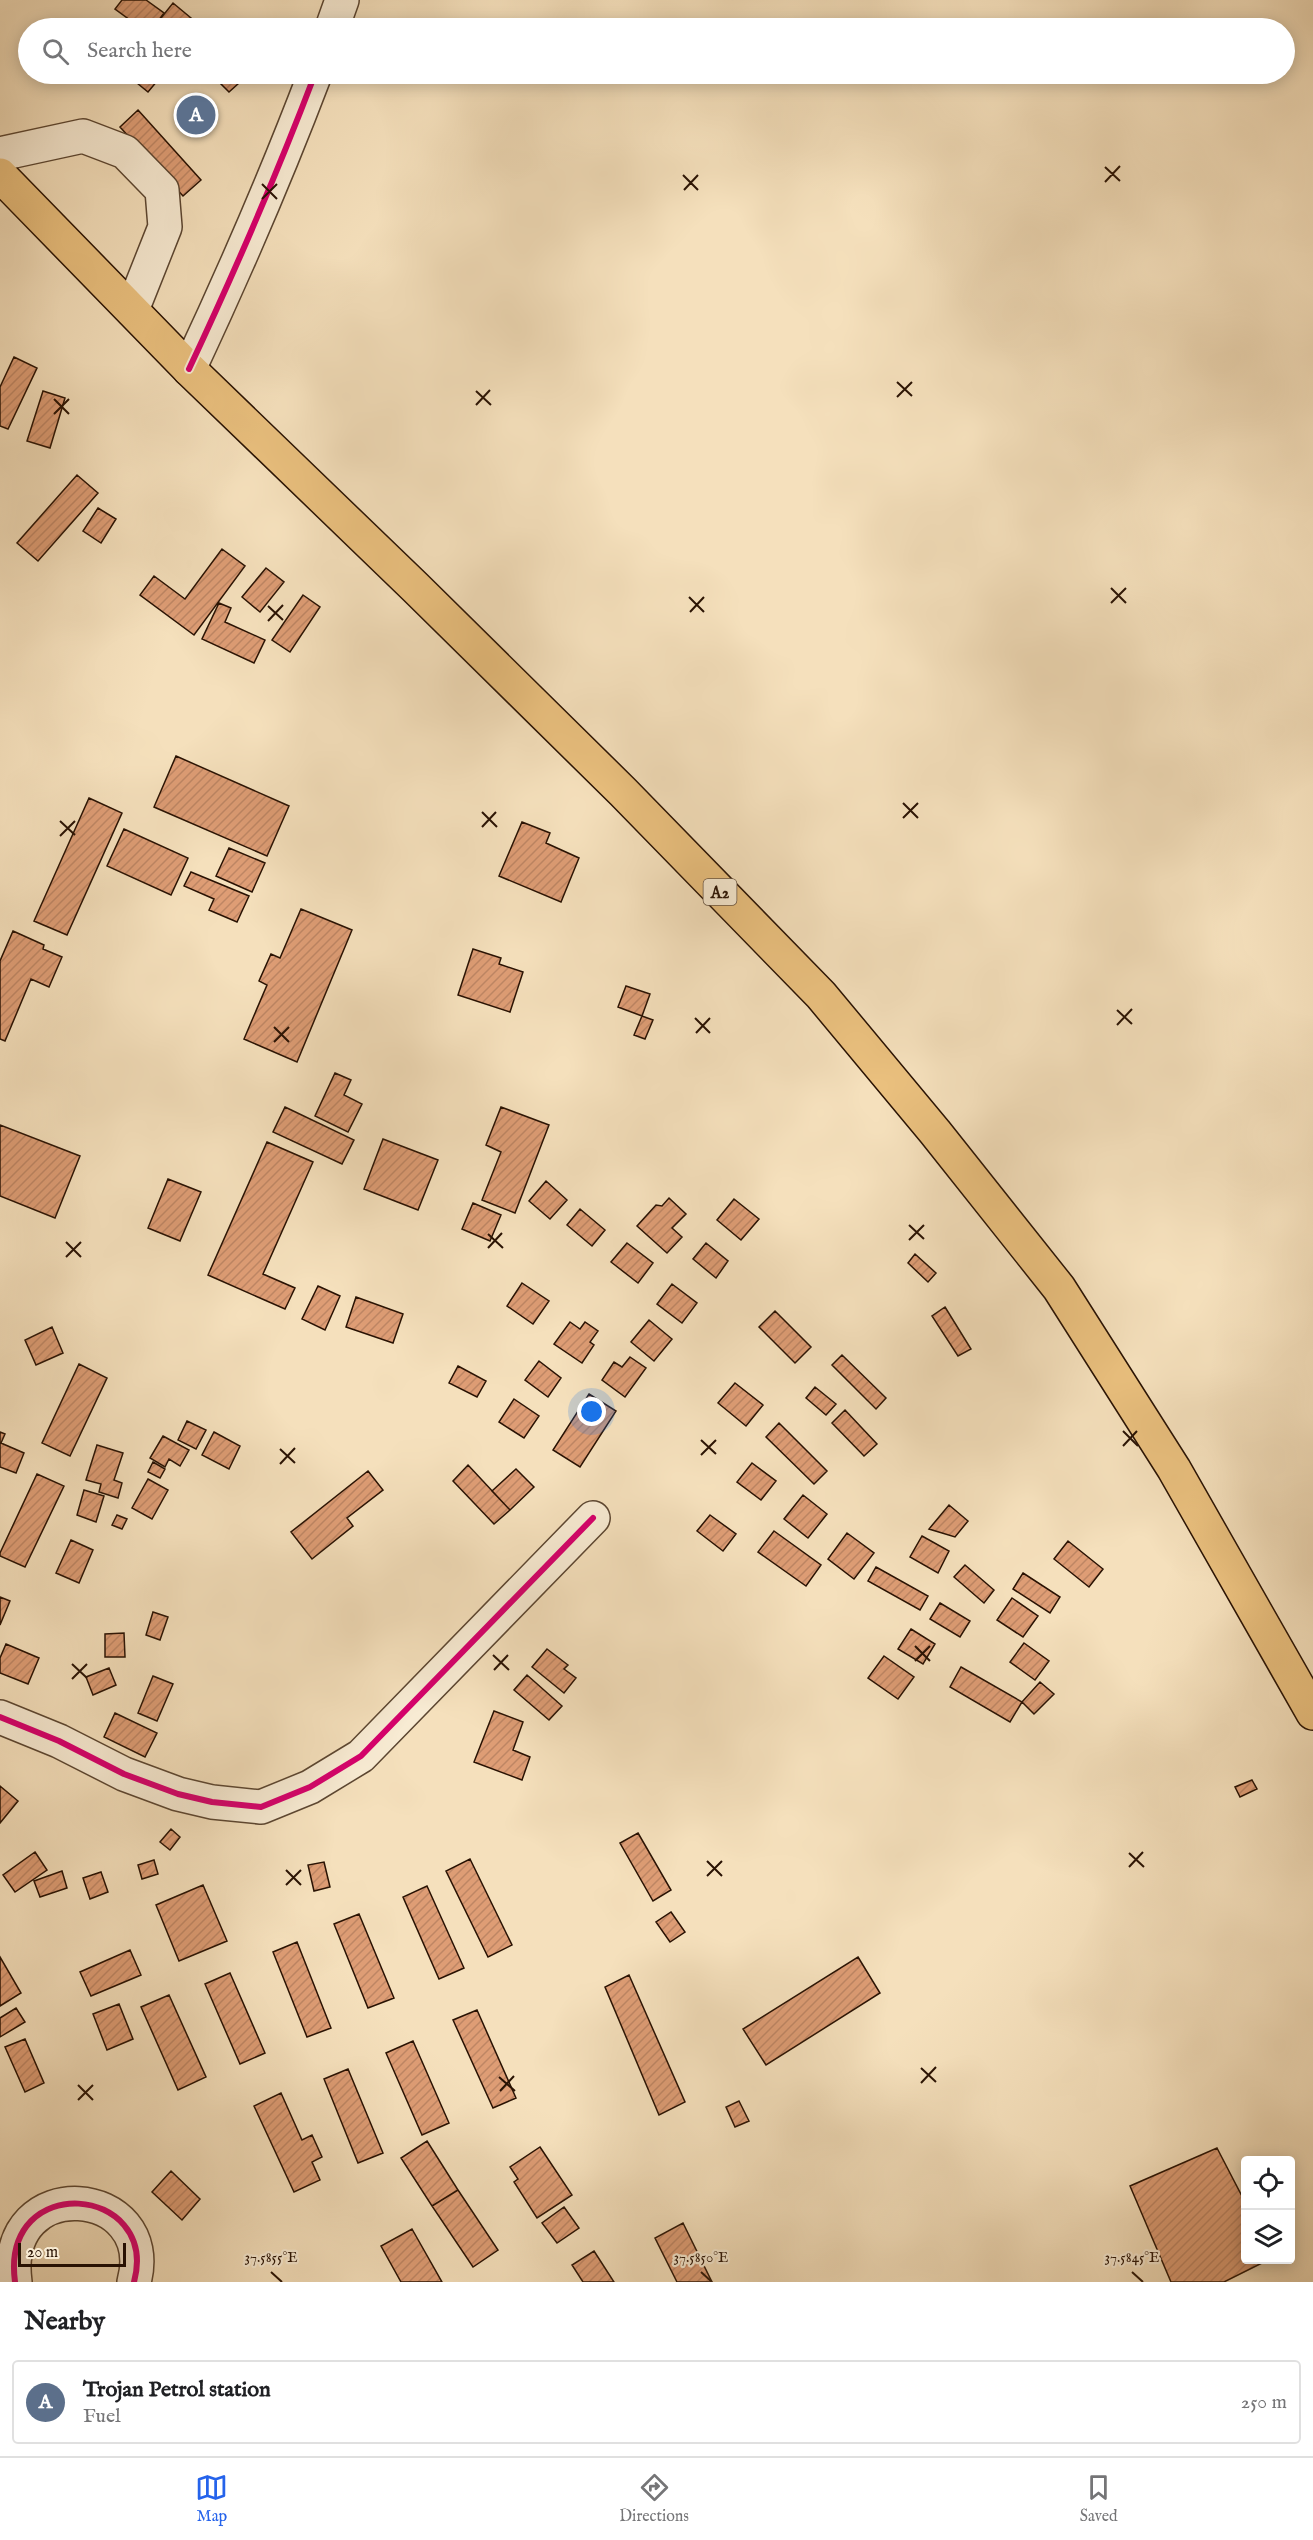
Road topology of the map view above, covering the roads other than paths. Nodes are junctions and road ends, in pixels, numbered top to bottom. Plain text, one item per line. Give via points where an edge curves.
1 (342, 0) edge
2 (336, 18) edge
3 (311, 84) edge
4 (0, 154) edge
5 (0, 175) edge
6 (132, 309) junction
7 (189, 369) junction
8 (593, 1518) dead end
9 (1313, 1713) edge
10 (0, 1717) edge
11 (15, 2282) edge
12 (134, 2282) edge

1 - 2 street
3 - 7 street via 283,159
4 - 6 street via 83,136 125,152 162,190 165,227
5 - 6 highway, A2
6 - 7 highway, A2
7 - 9 highway, A2 via 615,784 829,1005 1059,1288 1174,1469
8 - 10 street via 361,1756 310,1787 261,1807 178,1794 124,1774
11 - 12 street via 12,2263 17,2242 28,2224 44,2210 62,2203 82,2202 101,2207 130,2233 137,2252

